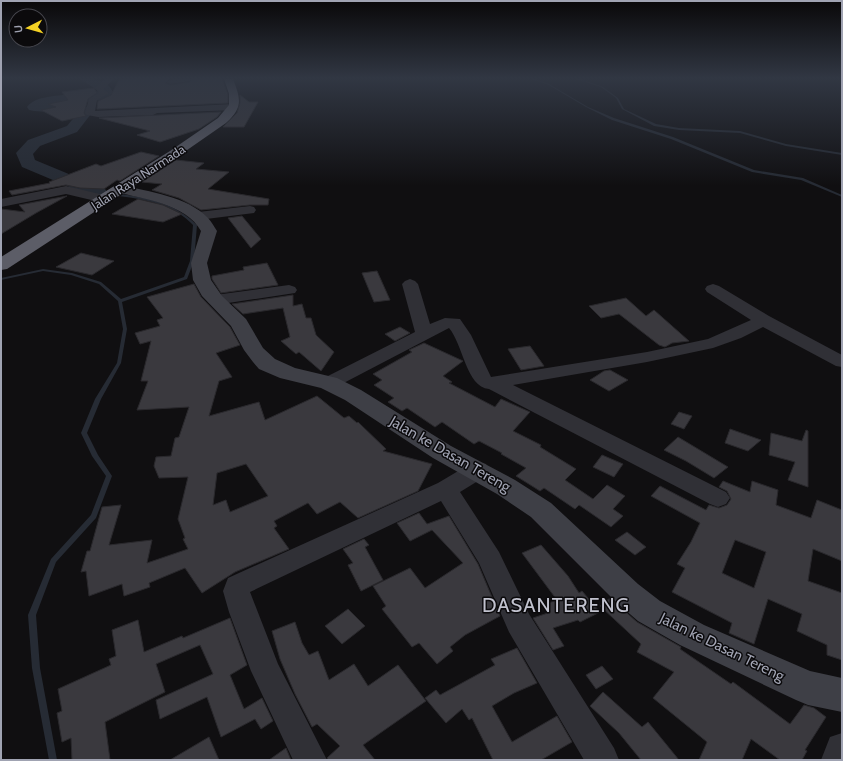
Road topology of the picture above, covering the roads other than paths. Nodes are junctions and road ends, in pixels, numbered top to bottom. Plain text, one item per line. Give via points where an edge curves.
1 (158, 115) edge
2 (227, 115) edge
3 (164, 120) dead end
4 (113, 194) junction
5 (1, 203) edge
6 (250, 210) dead end
7 (198, 216) junction
8 (7, 261) edge
9 (410, 284) dead end
10 (289, 290) dead end
11 (713, 290) dead end
12 (215, 300) junction
13 (763, 320) junction
14 (424, 334) junction
15 (842, 362) edge
16 (329, 383) junction
17 (493, 383) junction
18 (478, 470) junction
19 (446, 489) junction
20 (718, 498) dead end
21 (842, 695) edge
22 (842, 749) edge
23 (310, 760) edge
24 (602, 760) edge
25 (838, 760) edge

1 - 3 street
2 - 4 highway, Jalan Raya Narmada via 187,145
4 - 5 street via 66,190
4 - 7 street, Jalan ke Dasan Tereng via 162,200
4 - 8 highway, Jalan Raya Narmada
6 - 7 street
7 - 12 street, Jalan ke Dasan Tereng via 209,230 199,263 200,272 208,292
9 - 14 street
10 - 12 street
11 - 13 street
12 - 16 street, Jalan ke Dasan Tereng via 235,317 260,358 267,364 288,373
13 - 15 street
13 - 17 street via 713,343
14 - 16 street
14 - 17 street via 445,323 454,323 469,347 483,380
16 - 18 street, Jalan ke Dasan Tereng via 353,395 442,452
17 - 20 street
18 - 19 street
18 - 21 street, Jalan ke Dasan Tereng via 541,510 649,611 692,635 808,688
19 - 23 street via 237,586 236,591 243,612 266,671
19 - 24 street via 490,559 519,623
22 - 25 street

